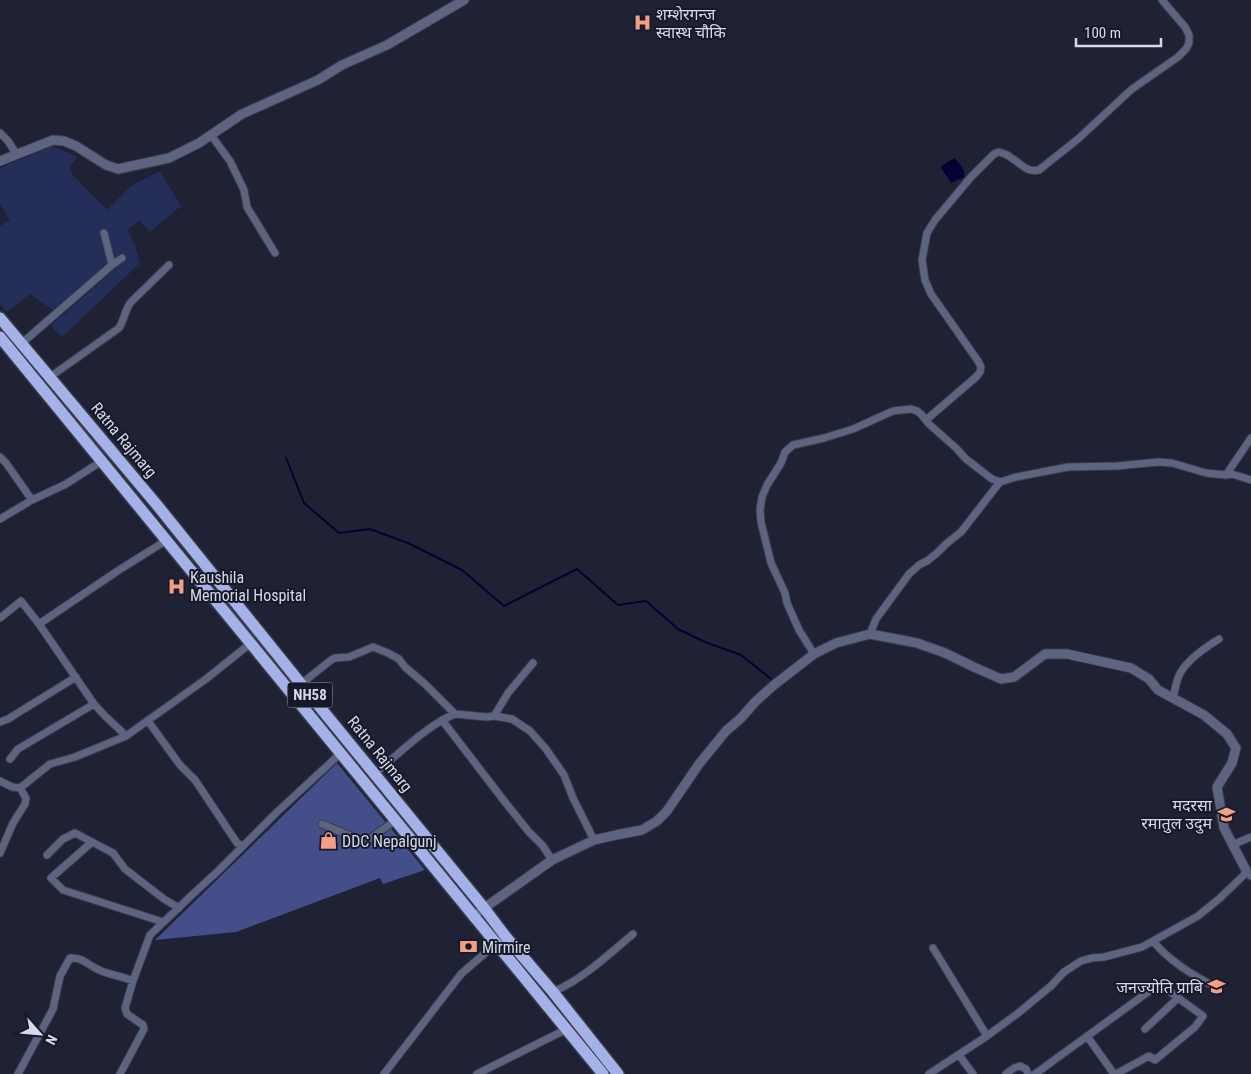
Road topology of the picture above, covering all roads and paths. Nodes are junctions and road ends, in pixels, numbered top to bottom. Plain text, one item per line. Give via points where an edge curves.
1 (464, 0) edge
2 (1162, 0) edge
3 (0, 133) edge
4 (211, 135) junction
5 (17, 154) junction
6 (0, 161) edge
7 (104, 232) dead end
8 (276, 254) dead end
9 (122, 258) dead end
10 (112, 265) junction
11 (169, 265) dead end
12 (0, 318) edge
13 (1, 339) edge
14 (22, 343) junction
15 (50, 377) junction
16 (926, 420) junction
17 (1251, 438) edge
18 (0, 457) edge
19 (102, 461) junction
20 (1226, 474) junction
21 (1251, 480) edge
22 (1000, 482) junction
23 (32, 500) junction
24 (0, 519) edge
25 (167, 540) junction
26 (0, 618) edge
27 (39, 624) junction
28 (870, 634) junction
29 (1219, 639) dead end
30 (251, 643) junction
31 (814, 654) junction
32 (533, 663) dead end
33 (76, 677) junction
34 (301, 684) junction
35 (1172, 697) junction
36 (94, 704) junction
37 (455, 714) junction
38 (494, 716) junction
39 (1, 719) edge
40 (442, 720) junction
41 (148, 721) junction
42 (126, 736) junction
43 (340, 752) junction
44 (10, 760) dead end
45 (374, 774) junction
46 (0, 781) edge
47 (20, 788) junction
48 (396, 820) junction
49 (322, 824) dead end
50 (1251, 837) edge
51 (594, 840) junction
52 (92, 842) junction
53 (1232, 845) junction
54 (243, 846) junction
55 (0, 854) edge
56 (46, 855) dead end
57 (552, 860) junction
58 (1249, 874) edge
59 (179, 908) junction
60 (484, 908) junction
61 (474, 915) junction
62 (163, 922) junction
63 (634, 934) dead end
64 (501, 940) junction
65 (1153, 941) junction
66 (933, 948) dead end
67 (133, 981) junction
68 (1215, 987) dead end
69 (553, 992) junction
70 (1178, 998) junction
71 (567, 1029) junction
72 (1145, 1029) dead end
73 (987, 1036) junction
74 (1087, 1036) junction
75 (959, 1055) junction
76 (18, 1074) edge
77 (120, 1074) edge
78 (384, 1074) edge
79 (477, 1074) edge
80 (603, 1074) edge
81 (618, 1074) edge
82 (930, 1074) edge
83 (973, 1074) edge
84 (1006, 1074) edge
85 (1028, 1074) edge
86 (1035, 1074) edge
87 (1115, 1074) edge

1 - 4 street via 387,45 242,114
2 - 16 street via 1189,35 1186,49 1178,57 1132,89 1040,170 1033,172 1008,155 994,154 927,233 922,260 925,280 981,367 976,376
3 - 5 street
4 - 5 street via 170,158 118,169 76,146 52,140
4 - 8 street via 230,161 244,190 247,207
5 - 6 street
7 - 10 street
9 - 10 street
10 - 14 street
11 - 15 street via 126,308 119,328
12 - 14 highway, Ratna Rajmarg / NH58
13 - 19 highway, Ratna Rajmarg / NH58
14 - 15 highway, Ratna Rajmarg / NH58
15 - 34 highway, Ratna Rajmarg / NH58
16 - 22 street via 966,459 992,480
16 - 31 street via 917,411 902,409 853,429 793,445 785,452 767,485 760,510 771,563 799,630
17 - 20 street
18 - 23 street
19 - 23 street via 66,484
19 - 25 highway, Ratna Rajmarg / NH58
20 - 21 street
20 - 22 street via 1158,462 1062,468
22 - 28 street via 961,532 909,574 876,619
23 - 24 street
25 - 27 street
25 - 30 highway, Ratna Rajmarg / NH58
26 - 27 street via 21,601
27 - 33 street
28 - 31 street via 836,643
28 - 35 street via 917,643 1001,679 1014,677 1046,654 1067,654 1101,661 1131,668
29 - 35 street via 1198,653 1178,676
30 - 41 street
30 - 43 highway, Ratna Rajmarg / NH58
31 - 51 street via 774,685 726,731 657,821 642,830
32 - 38 street
33 - 36 street
33 - 39 street via 8,719
34 - 37 street via 331,660 349,657 373,646 399,659
34 - 45 highway, Ratna Rajmarg / NH58
35 - 53 street via 1204,715 1227,734 1236,748 1232,763 1217,787 1224,828
36 - 42 street
36 - 44 street via 18,749
37 - 38 street
37 - 40 street
38 - 51 street via 512,719 530,731 546,749 564,775
40 - 45 street
40 - 57 street
41 - 42 street
41 - 54 street via 195,780 237,843
42 - 47 street via 50,764
43 - 48 highway, Ratna Rajmarg / NH58
43 - 54 street
45 - 60 highway, Ratna Rajmarg / NH58
46 - 47 street
47 - 55 street via 26,798 25,804
48 - 49 street via 365,842
48 - 61 highway, Ratna Rajmarg / NH58
50 - 53 street
51 - 57 street
52 - 56 street via 75,832
52 - 59 street via 113,853 125,869
52 - 62 street via 51,878 64,890
53 - 58 street
54 - 59 street
57 - 60 street
58 - 65 street via 1198,916
59 - 62 street
60 - 61 street
60 - 64 highway, Ratna Rajmarg / NH58
61 - 64 highway, Ratna Rajmarg / NH58
62 - 67 street via 150,935
63 - 69 street via 589,970
64 - 69 highway, Ratna Rajmarg / NH58
64 - 71 highway, Ratna Rajmarg / NH58
64 - 78 street via 461,974
65 - 68 street via 1162,951
65 - 73 street via 1081,961
66 - 73 street
67 - 76 street via 106,973 76,957 70,958 60,976 53,1009
67 - 77 street via 125,1008 127,1014 144,1029
69 - 81 highway, Ratna Rajmarg / NH58
70 - 72 street
70 - 74 street via 1159,984
70 - 87 street via 1203,1016 1195,1027 1155,1060 1149,1056
71 - 79 street
71 - 80 highway, Ratna Rajmarg / NH58
73 - 75 street
74 - 86 street
74 - 87 street
75 - 82 street
75 - 83 street
84 - 85 street via 1020,1066

